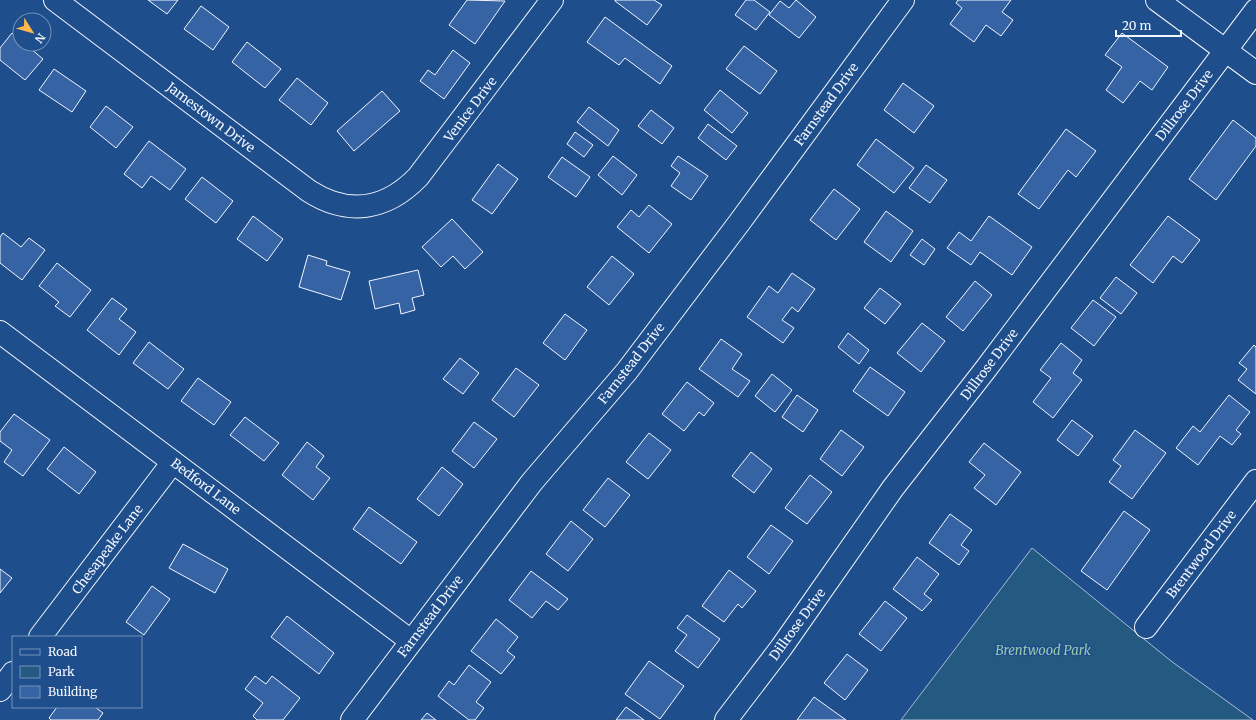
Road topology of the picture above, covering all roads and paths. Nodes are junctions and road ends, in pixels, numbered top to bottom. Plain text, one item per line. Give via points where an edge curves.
1 (56, 0) edge
2 (552, 0) edge
3 (904, 0) edge
4 (1157, 0) edge
5 (1256, 10) edge
6 (1225, 51) junction
7 (1256, 74) edge
8 (377, 204) joint
9 (0, 332) edge
10 (173, 462) junction
11 (1256, 481) edge
12 (1146, 627) dead end
13 (41, 636) edge
14 (411, 641) junction
15 (12, 674) edge
16 (0, 690) edge
17 (352, 720) edge
18 (726, 720) edge

1 - 8 street, Jamestown Drive via 315,195 349,207
2 - 8 street, Venice Drive via 418,177 398,195
3 - 14 street, Farnstead Drive via 627,371 542,469
4 - 6 street
5 - 6 street, Dillrose Drive
6 - 7 street
6 - 18 street, Dillrose Drive via 893,488 781,648
9 - 10 street, Bedford Lane
10 - 13 street, Chesapeake Lane
10 - 14 street, Bedford Lane
11 - 12 street, Brentwood Drive
14 - 17 street, Farnstead Drive
15 - 16 street

